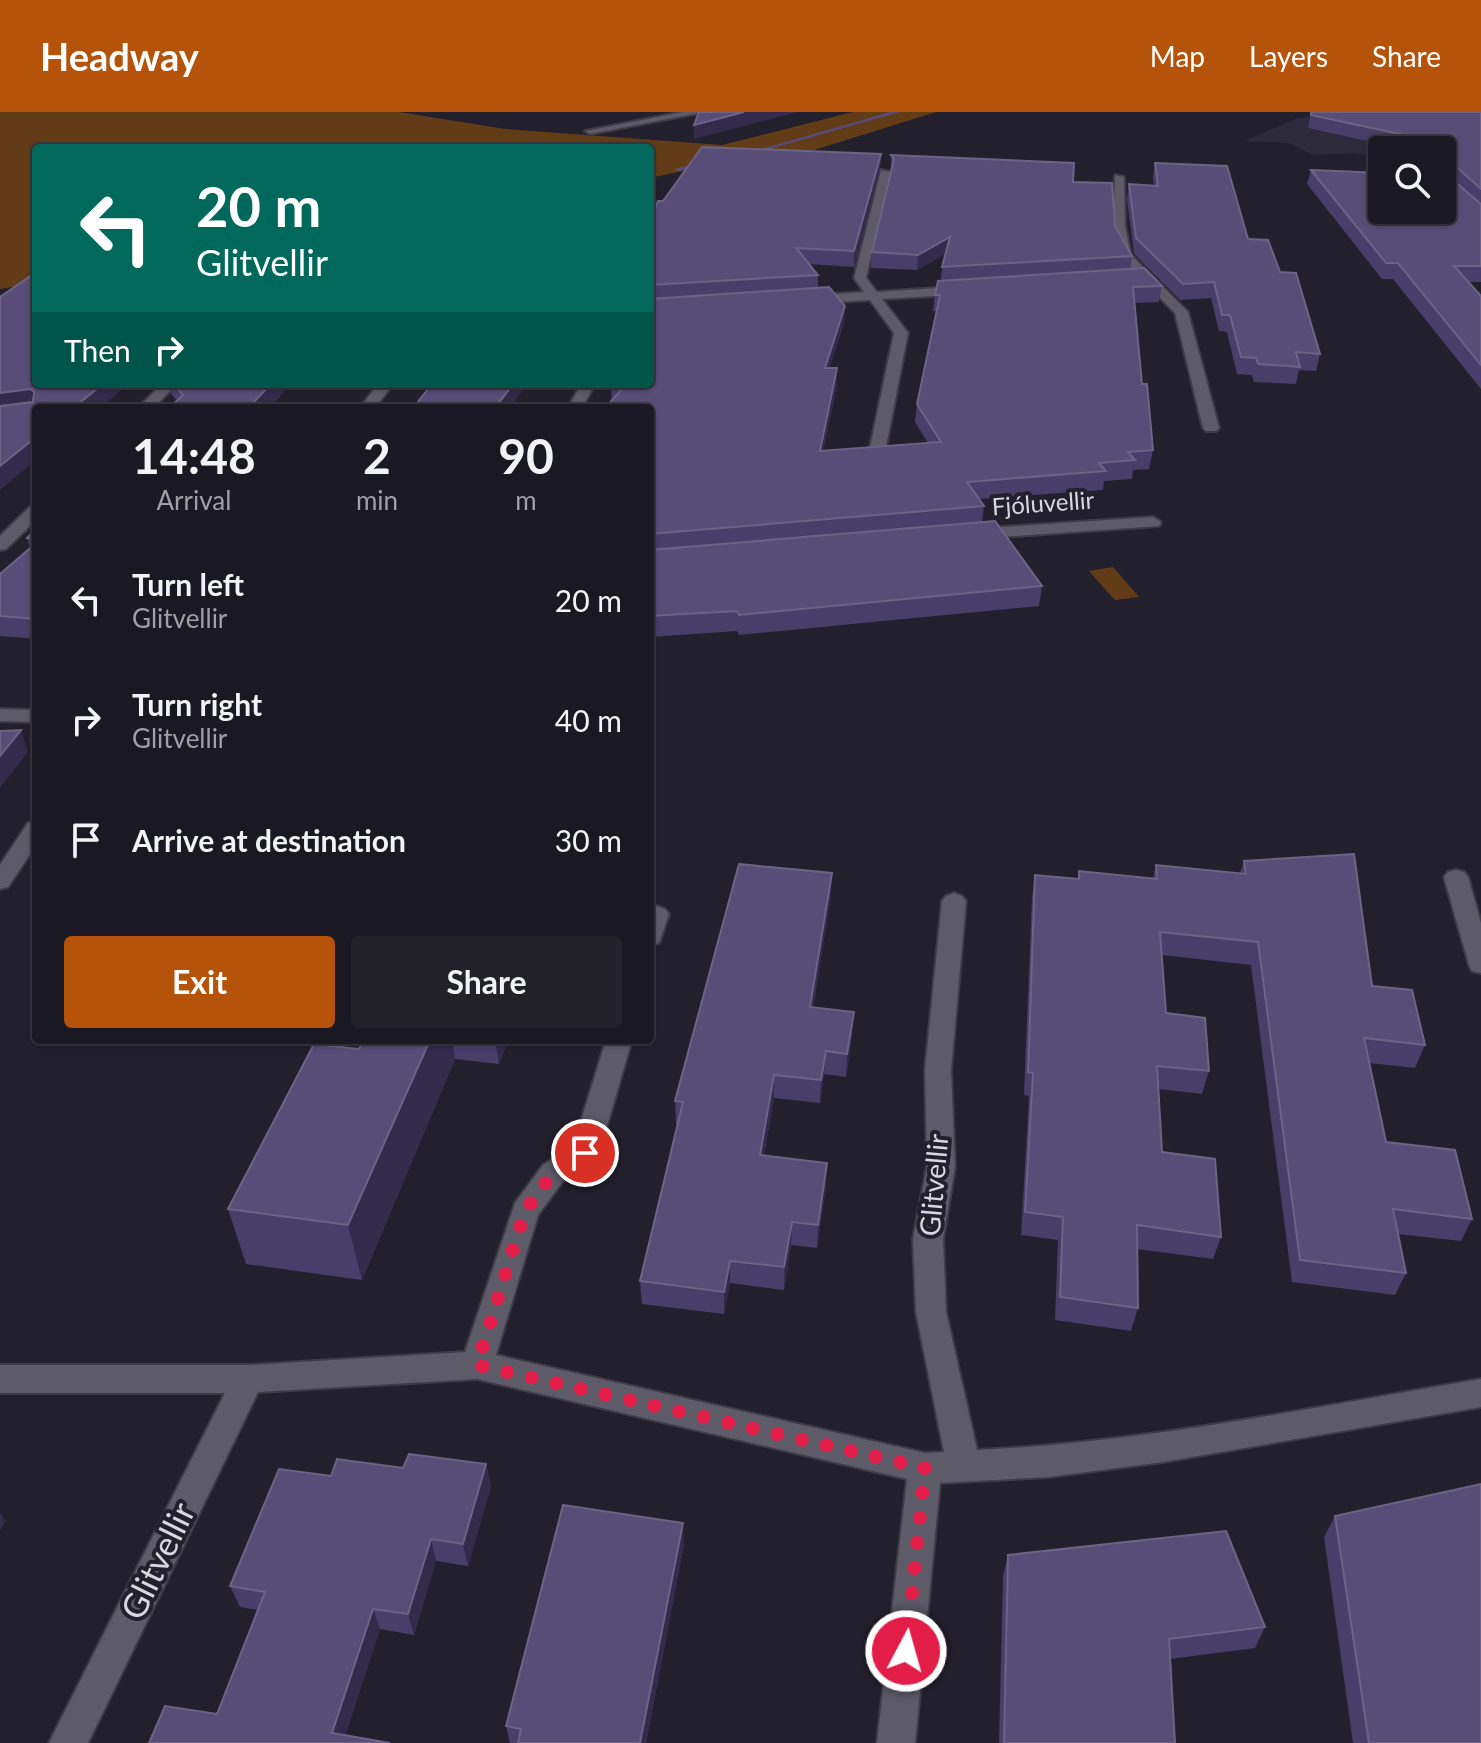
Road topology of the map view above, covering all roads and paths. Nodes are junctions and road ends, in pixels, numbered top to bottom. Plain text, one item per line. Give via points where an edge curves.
1 (699, 112) edge
2 (590, 131) dead end
3 (885, 172) dead end
4 (1119, 177) dead end
5 (1144, 277) junction
6 (1128, 278) edge
7 (985, 288) edge
8 (873, 296) junction
9 (794, 300) edge
10 (166, 388) edge
11 (383, 388) edge
12 (149, 404) edge
13 (370, 404) edge
14 (1211, 428) dead end
15 (876, 457) edge
16 (32, 515) edge
17 (1153, 522) dead end
18 (958, 535) edge
19 (0, 545) edge
20 (0, 715) edge
21 (32, 716) edge
22 (32, 834) edge
23 (1456, 877) dead end
24 (0, 882) edge
25 (954, 901) dead end
26 (657, 914) dead end
27 (654, 924) edge
28 (1481, 965) edge
29 (618, 1044) edge
30 (477, 1365) junction
31 (0, 1379) edge
32 (248, 1379) junction
33 (1481, 1393) edge
34 (964, 1465) junction
35 (925, 1468) junction
36 (68, 1743) edge
37 (896, 1743) edge

1 - 2 street
3 - 8 street via 860,278
4 - 5 street via 1125,256
5 - 6 street
5 - 14 street via 1181,312
7 - 8 street
8 - 9 street
8 - 15 street via 901,333
10 - 12 street
11 - 13 street
16 - 19 street
17 - 18 street, Fjóluvellir
20 - 21 street
22 - 24 street
23 - 28 street
25 - 34 street, Glitvellir via 938,1070 941,1167 928,1239 931,1312
26 - 27 street
29 - 30 street via 585,1153 553,1173 525,1211
30 - 32 street
30 - 35 street
31 - 32 street
32 - 36 street, Glitvellir
33 - 34 street via 1163,1447 1049,1462
34 - 35 street
35 - 37 street

